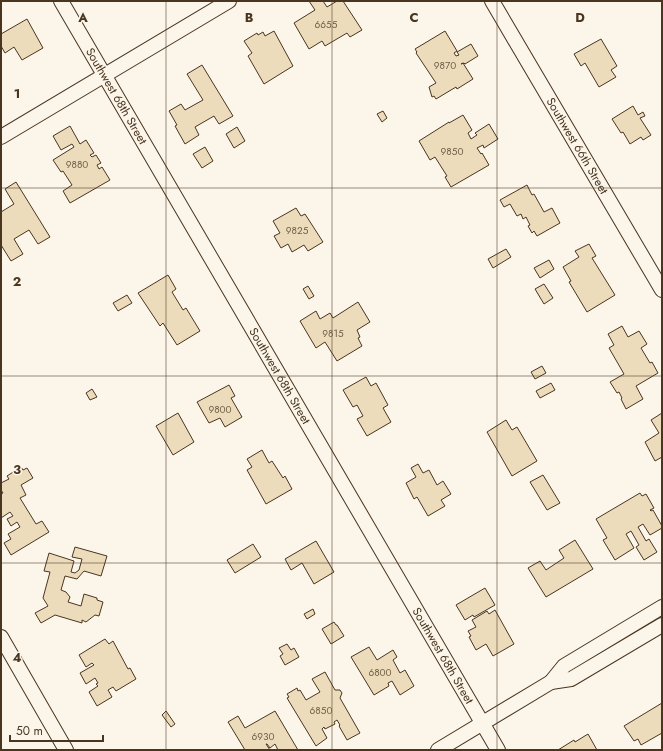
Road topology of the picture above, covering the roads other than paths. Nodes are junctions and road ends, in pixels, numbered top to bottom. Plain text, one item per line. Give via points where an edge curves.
1 (61, 1) edge
2 (229, 1) edge
3 (492, 1) edge
4 (104, 76) junction
5 (1, 137) edge
6 (662, 290) edge
7 (662, 608) edge
8 (662, 624) edge
9 (1, 637) edge
10 (551, 682) junction
11 (483, 723) junction
12 (66, 750) edge
13 (438, 750) edge
14 (498, 750) edge

1 - 4 street, Southwest 68th Street
2 - 4 street
3 - 6 street, Southwest 66th Street
4 - 5 street
4 - 11 street, Southwest 68th Street
7 - 10 street via 564,666
8 - 10 street via 571,679
9 - 12 street
10 - 11 street
11 - 13 street
11 - 14 street, Southwest 68th Street

